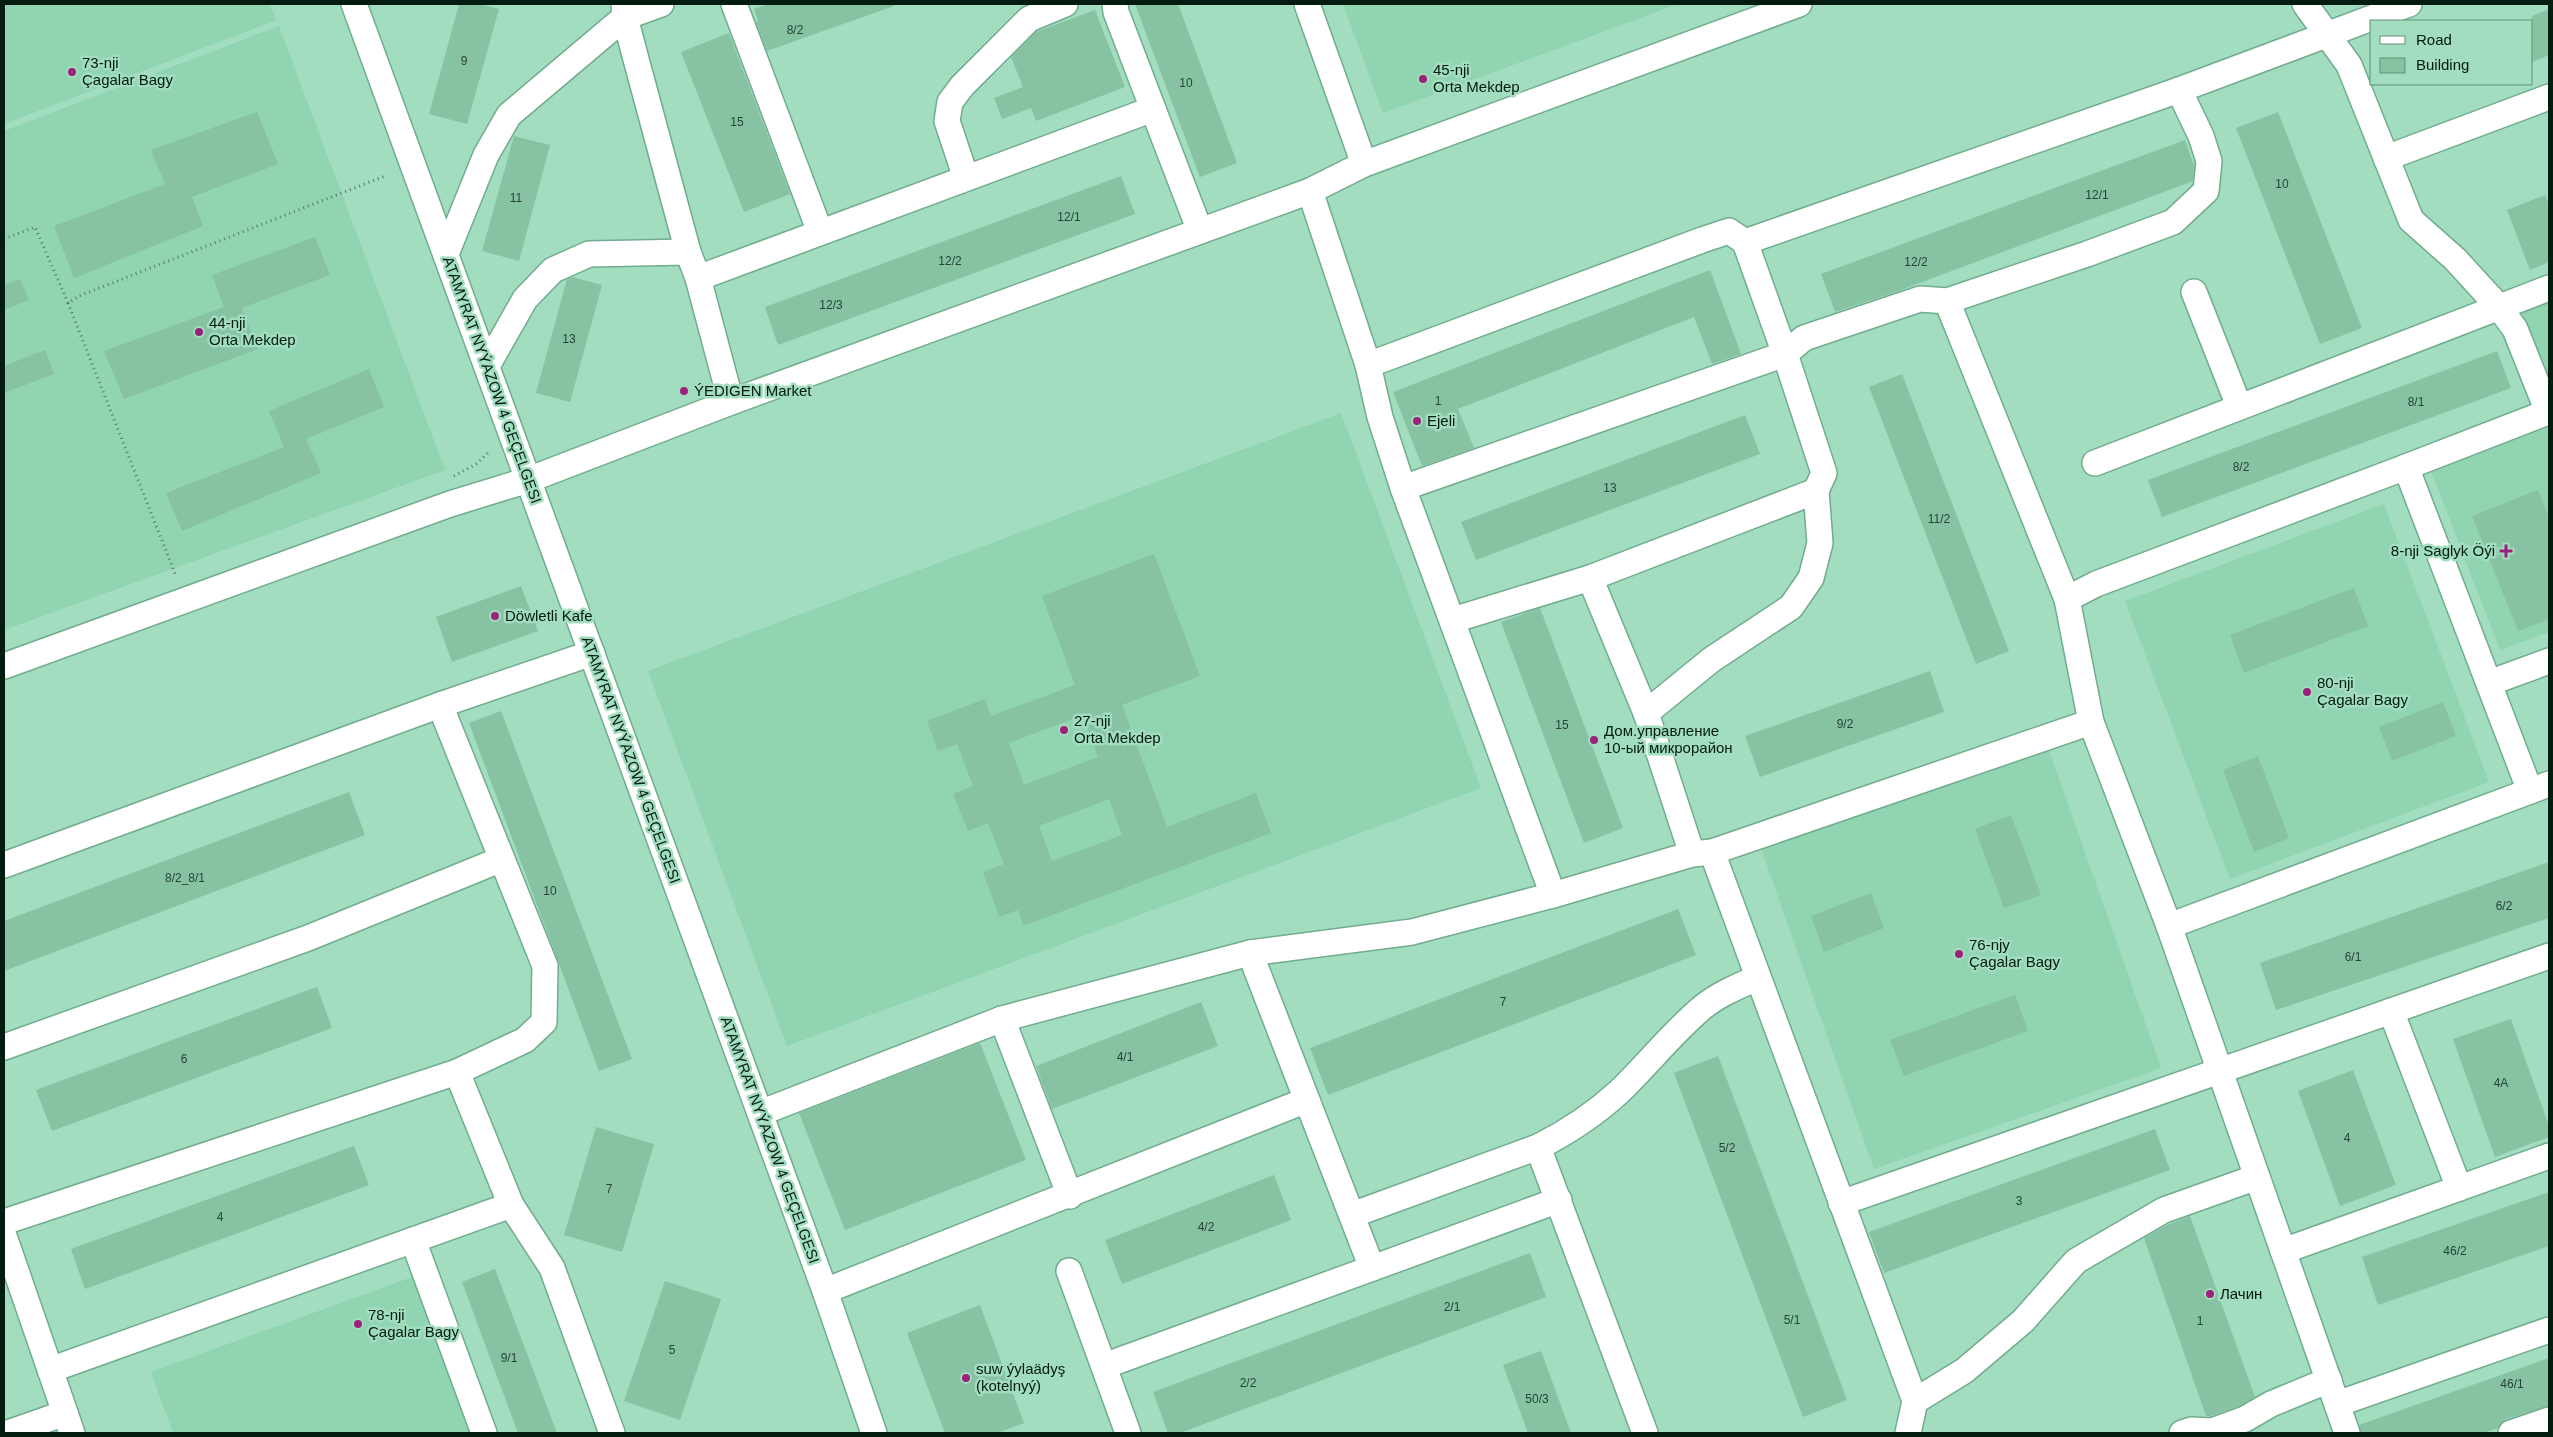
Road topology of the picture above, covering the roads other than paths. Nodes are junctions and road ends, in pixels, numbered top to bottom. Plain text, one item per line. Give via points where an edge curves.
1 (354, 4) edge
2 (661, 4) edge
3 (734, 4) edge
4 (1065, 4) edge
5 (1115, 4) edge
6 (1307, 4) edge
7 (1799, 4) edge
8 (2305, 4) edge
9 (2409, 4) edge
10 (624, 10) edge
11 (2327, 36) junction
12 (2178, 90) junction
13 (2549, 97) edge
14 (1153, 109) junction
15 (2386, 158) junction
16 (1364, 164) junction
17 (966, 178) junction
18 (1310, 191) junction
19 (1200, 231) junction
20 (820, 232) junction
21 (1745, 242) junction
22 (688, 252) junction
23 (446, 254) junction
24 (698, 278) junction
25 (2549, 288) edge
26 (2194, 292) dead end
27 (1947, 301) junction
28 (2498, 306) junction
29 (1785, 354) junction
30 (1368, 364) junction
31 (487, 366) junction
32 (732, 402) junction
33 (2239, 406) junction
34 (2095, 463) dead end
35 (2406, 467) junction
36 (528, 480) junction
37 (1403, 488) junction
38 (1816, 491) junction
39 (1590, 578) junction
40 (2067, 599) junction
41 (1453, 620) junction
42 (592, 653) junction
43 (2549, 661) edge
44 (4, 666) edge
45 (2489, 683) junction
46 (440, 704) junction
47 (1646, 713) junction
48 (2091, 722) junction
49 (2540, 787) edge
50 (1702, 853) junction
51 (502, 859) junction
52 (4, 864) edge
53 (1553, 895) junction
54 (2169, 926) junction
55 (1250, 953) junction
56 (2549, 956) edge
57 (1758, 978) junction
58 (2391, 1011) junction
59 (1002, 1020) junction
60 (4, 1046) edge
61 (2220, 1070) junction
62 (456, 1072) junction
63 (1307, 1100) junction
64 (760, 1113) junction
65 (1538, 1148) junction
66 (2549, 1156) edge
67 (2257, 1177) junction
68 (2459, 1188) junction
69 (1070, 1196) junction
70 (1559, 1200) junction
71 (1841, 1203) junction
72 (511, 1205) junction
73 (1352, 1215) junction
74 (4, 1222) edge
75 (4, 1236) edge
76 (413, 1240) junction
77 (2283, 1251) junction
78 (1372, 1268) junction
79 (1069, 1271) dead end
80 (11, 1281) edge
81 (825, 1291) junction
82 (2549, 1330) edge
83 (1104, 1366) junction
84 (50, 1370) junction
85 (2329, 1380) junction
86 (1915, 1401) junction
87 (2337, 1404) junction
88 (2549, 1420) edge
89 (69, 1423) edge
90 (8, 1433) edge
91 (484, 1433) edge
92 (612, 1433) edge
93 (874, 1433) edge
94 (1128, 1433) edge
95 (1645, 1433) edge
96 (1908, 1433) edge
97 (2182, 1433) edge
98 (2347, 1433) edge
99 (2511, 1433) edge

1 - 23 street, ATAMYRAT NYÝAZOW 4 GEÇELGESI
2 - 10 street
3 - 20 street
4 - 17 street via 1029,19 950,102 947,121
5 - 14 street
6 - 16 street
7 - 16 street
8 - 11 street
9 - 11 street
10 - 22 street
10 - 23 street via 508,115 486,155
11 - 12 street
11 - 15 street via 2349,65
12 - 21 street
12 - 27 street via 2209,160 2206,191 2173,222
13 - 15 street
14 - 17 street
14 - 19 street
15 - 28 street via 2412,220
16 - 18 street
17 - 20 street
18 - 19 street
18 - 30 street
19 - 32 street
20 - 24 street
21 - 29 street
21 - 30 street via 1729,232 1711,237
22 - 24 street
22 - 31 street via 589,254 553,270 525,299
23 - 31 street, ATAMYRAT NYÝAZOW 4 GEÇELGESI
24 - 32 street
25 - 28 street
26 - 33 street
27 - 29 street via 1920,299 1804,338
27 - 40 street
28 - 33 street
28 - 35 street via 2515,329 2548,412
29 - 37 street
29 - 38 street via 1824,473
30 - 37 street via 1380,417
31 - 36 street, ATAMYRAT NYÝAZOW 4 GEÇELGESI
32 - 36 street
33 - 34 street
35 - 40 street via 2096,584
35 - 45 street
36 - 42 street, ATAMYRAT NYÝAZOW 4 GEÇELGESI
36 - 44 street via 450,504
37 - 41 street
38 - 39 street
38 - 47 street via 1820,543 1811,578 1791,608 1711,660
39 - 41 street
39 - 47 street
40 - 48 street
41 - 53 street
42 - 46 street
42 - 64 street, ATAMYRAT NYÝAZOW 4 GEÇELGESI
43 - 45 street
45 - 49 street
46 - 51 street
46 - 52 street
47 - 50 street
48 - 50 street
48 - 54 street
49 - 54 street
50 - 53 street
50 - 57 street
51 - 60 street via 308,938
51 - 62 street via 545,966 544,1022 525,1040
53 - 55 street via 1412,932
54 - 61 street
55 - 59 street
55 - 63 street
56 - 58 street
57 - 65 street via 1731,989 1704,1006 1620,1091 1565,1134
57 - 71 street
58 - 61 street
58 - 68 street
59 - 64 street
59 - 69 street
61 - 67 street
61 - 71 street
62 - 72 street
62 - 74 street
63 - 69 street
63 - 73 street
64 - 81 street, ATAMYRAT NYÝAZOW 4 GEÇELGESI
65 - 70 street
65 - 73 street
66 - 68 street
67 - 77 street
67 - 86 street via 2164,1210 2076,1261 2023,1321 1964,1371
68 - 77 street
69 - 81 street
70 - 78 street
70 - 95 street
71 - 86 street
72 - 76 street
72 - 92 street via 552,1268
73 - 78 street
75 - 80 street
76 - 84 street
76 - 91 street
77 - 85 street
78 - 83 street
79 - 83 street
80 - 84 street
81 - 93 street, ATAMYRAT NYÝAZOW 4 GEÇELGESI
82 - 87 street
83 - 94 street
84 - 89 street
85 - 87 street
85 - 97 street via 2212,1431
86 - 96 street
87 - 98 street
88 - 99 street
89 - 90 street

